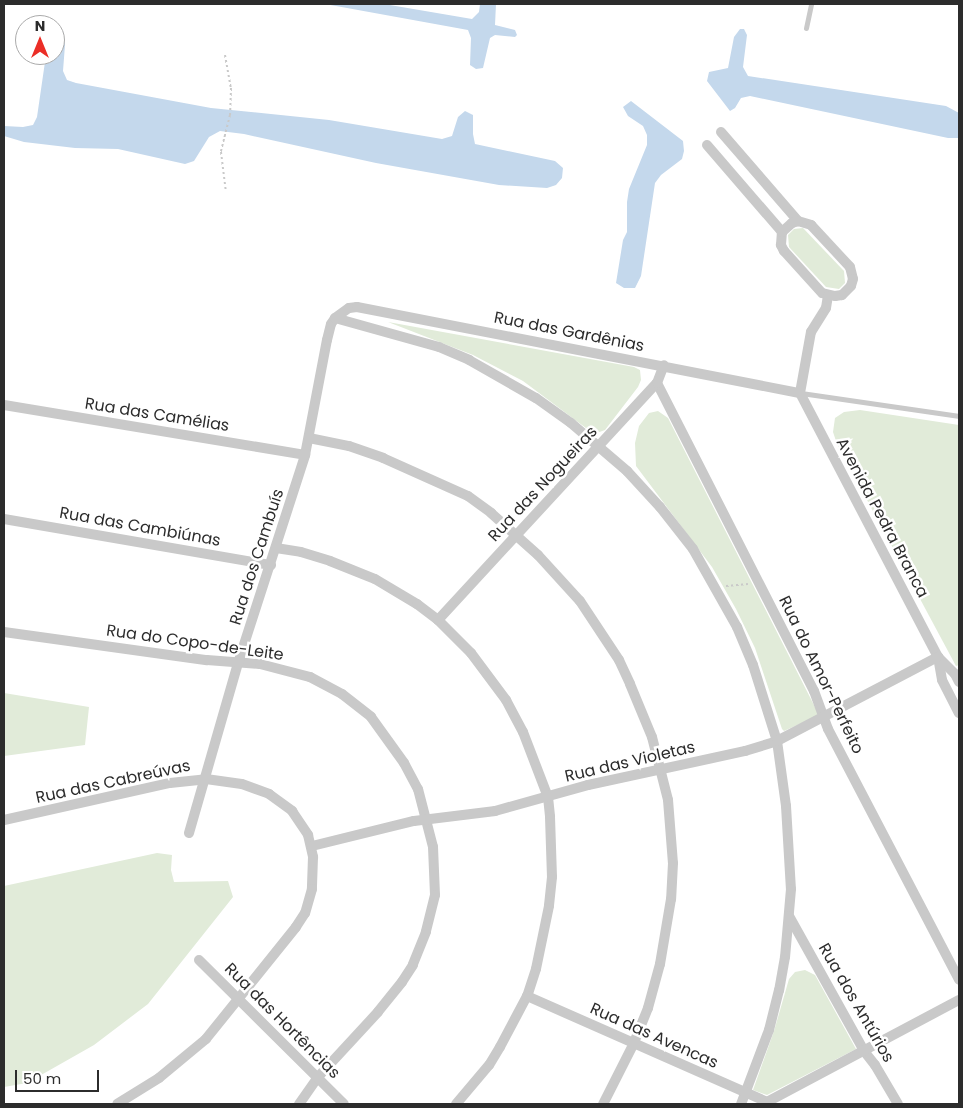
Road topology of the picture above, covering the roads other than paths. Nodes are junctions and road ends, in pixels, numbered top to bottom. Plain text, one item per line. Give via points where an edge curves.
1 (811, 4) edge
2 (806, 28) dead end
3 (721, 132) dead end
4 (707, 145) dead end
5 (798, 221) junction
6 (782, 232) junction
7 (828, 296) junction
8 (335, 318) junction
9 (664, 365) junction
10 (657, 383) junction
11 (800, 393) junction
12 (4, 405) edge
13 (959, 416) edge
14 (309, 438) junction
15 (600, 447) junction
16 (305, 455) junction
17 (4, 519) edge
18 (518, 536) junction
19 (276, 548) junction
20 (271, 565) junction
21 (438, 620) junction
22 (4, 632) edge
23 (938, 657) junction
24 (238, 663) junction
25 (959, 682) edge
26 (959, 713) edge
27 (823, 718) junction
28 (777, 741) junction
29 (661, 769) junction
30 (206, 779) junction
31 (548, 797) junction
32 (4, 820) edge
33 (427, 820) junction
34 (189, 833) dead end
35 (312, 846) junction
36 (789, 916) junction
37 (199, 960) dead end
38 (959, 980) edge
39 (527, 996) junction
40 (238, 998) junction
41 (959, 1000) edge
42 (634, 1043) junction
43 (864, 1051) junction
44 (318, 1077) junction
45 (746, 1093) junction
46 (768, 1103) edge
47 (117, 1104) edge
48 (299, 1104) edge
49 (344, 1104) edge
50 (456, 1104) edge
51 (604, 1104) edge
52 (741, 1104) edge
53 (898, 1104) edge

1 - 2 lane
3 - 5 street
4 - 6 street
5 - 6 street
5 - 7 street via 811,225 850,267 851,286 847,291
6 - 7 street via 784,251
7 - 11 street via 826,308 810,332
8 - 9 street, Rua das Gardênias via 349,308 357,307
8 - 14 street, Rua dos Cambuís via 327,340
8 - 15 street via 469,360 536,398
9 - 10 street, Rua das Nogueiras
9 - 11 street, Rua das Gardênias
10 - 15 street, Rua das Nogueiras
10 - 27 street, Rua do Amor-Perfeito via 814,691
11 - 13 lane
11 - 23 street, Avenida Pedra Branca
12 - 16 street, Rua das Camélias
14 - 16 street, Rua dos Cambuís
14 - 18 street via 349,446 383,458 468,496
15 - 18 street, Rua das Nogueiras
15 - 28 street via 627,470 660,507 716,587 753,665
16 - 19 street, Rua dos Cambuís
17 - 20 street, Rua das Cambiúnas
18 - 21 street, Rua das Nogueiras
18 - 29 street via 559,576 619,660 641,709
19 - 20 street, Rua dos Cambuís
19 - 21 street via 301,552 362,573 394,589
20 - 24 street, Rua dos Cambuís
21 - 31 street via 471,653 506,700 523,732
22 - 24 street, Rua do Copo-de-Leite
23 - 25 street, Avenida Pedra Branca
23 - 26 street, Avenida Pedra Branca via 942,680
23 - 27 street, Rua das Violetas
24 - 30 street, Rua dos Cambuís
24 - 33 street, Rua do Copo-de-Leite via 260,664 310,677 342,694 371,718 404,763 418,789
27 - 28 street, Rua das Violetas
27 - 38 street, Rua do Amor-Perfeito
28 - 29 street, Rua das Violetas
28 - 36 street via 789,844
29 - 31 street, Rua das Violetas
29 - 42 street via 671,833 671,898 660,964
30 - 32 street, Rua das Cabreúvas via 170,783
30 - 34 street, Rua dos Cambuís
30 - 35 street, Rua das Cabreúvas via 242,784 269,794 292,811
31 - 33 street, Rua das Violetas via 494,811
31 - 39 street via 552,847 549,906
33 - 35 street, Rua das Violetas
33 - 44 street, Rua do Copo-de-Leite via 433,847 435,895 421,947 389,999
35 - 40 street, Rua das Cabreúvas via 312,889 305,913
36 - 43 street, Rua dos Antúrios
36 - 45 street via 779,990 769,1030
37 - 40 street, Rua das Hortências
39 - 42 street, Rua das Avencas
39 - 50 street via 489,1065
40 - 44 street, Rua das Hortências
40 - 47 street, Rua das Cabreúvas via 206,1038 159,1078
41 - 43 street
42 - 45 street, Rua das Avencas
42 - 51 street
43 - 46 street
43 - 53 street, Rua dos Antúrios via 876,1065
44 - 48 street, Rua do Copo-de-Leite
44 - 49 street, Rua das Hortências
45 - 46 street, Rua das Avencas
45 - 52 street

